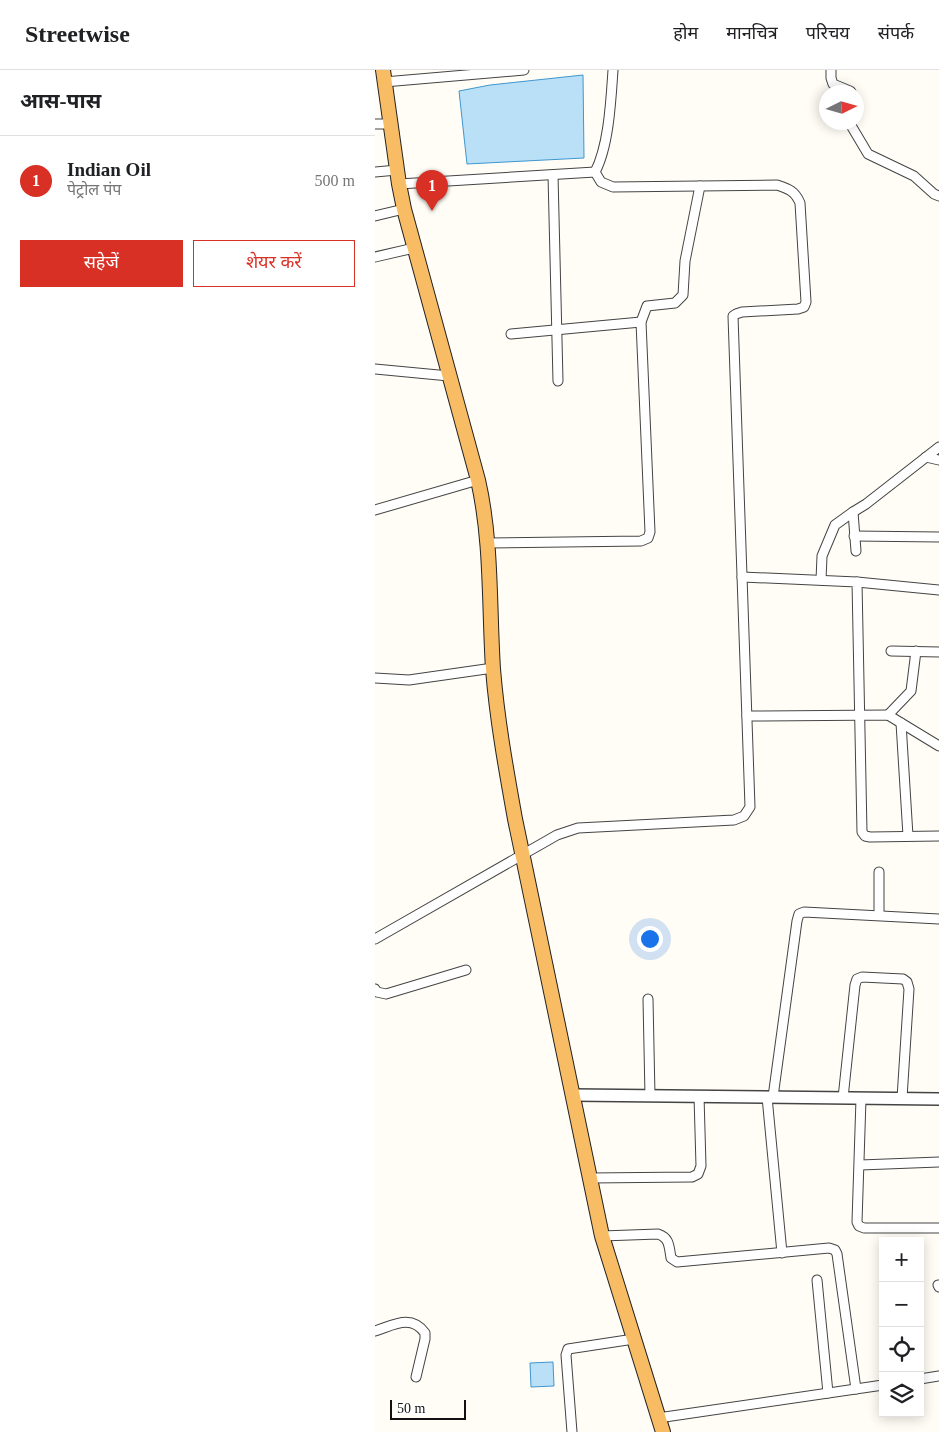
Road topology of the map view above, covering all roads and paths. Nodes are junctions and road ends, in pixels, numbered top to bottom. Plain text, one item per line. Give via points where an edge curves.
1 (524, 70) edge
2 (613, 70) edge
3 (831, 70) edge
4 (383, 76) edge
5 (835, 85) edge
6 (375, 124) edge
7 (390, 124) junction
8 (854, 130) edge
9 (375, 172) edge
10 (595, 172) junction
11 (553, 175) junction
12 (398, 177) junction
13 (700, 186) junction
14 (939, 196) edge
15 (404, 210) junction
16 (375, 216) edge
17 (414, 248) junction
18 (375, 257) edge
19 (641, 322) junction
20 (557, 330) junction
21 (511, 334) dead end
22 (375, 369) edge
23 (449, 376) junction
24 (558, 381) dead end
25 (939, 447) edge
26 (926, 457) junction
27 (939, 460) edge
28 (478, 480) junction
29 (375, 510) edge
30 (853, 512) junction
31 (854, 536) junction
32 (939, 537) edge
33 (487, 543) junction
34 (856, 551) dead end
35 (742, 577) junction
36 (821, 580) junction
37 (857, 582) junction
38 (939, 590) edge
39 (891, 651) dead end
40 (916, 651) junction
41 (939, 652) edge
42 (493, 668) junction
43 (375, 678) edge
44 (888, 715) junction
45 (747, 716) junction
46 (860, 716) junction
47 (901, 723) junction
48 (939, 746) edge
49 (908, 836) junction
50 (939, 836) edge
51 (523, 856) junction
52 (879, 872) dead end
53 (879, 915) junction
54 (939, 919) edge
55 (375, 939) edge
56 (466, 970) dead end
57 (375, 989) edge
58 (649, 999) dead end
59 (573, 1095) junction
60 (650, 1096) junction
61 (699, 1096) junction
62 (770, 1097) junction
63 (843, 1098) junction
64 (901, 1098) junction
65 (861, 1099) junction
66 (939, 1099) edge
67 (939, 1162) edge
68 (860, 1164) junction
69 (590, 1178) junction
70 (939, 1228) edge
71 (603, 1236) junction
72 (782, 1253) junction
73 (817, 1280) dead end
74 (375, 1331) edge
75 (634, 1339) junction
76 (939, 1376) edge
77 (416, 1377) dead end
78 (924, 1378) edge
79 (879, 1386) edge
80 (856, 1389) junction
81 (828, 1393) junction
82 (658, 1418) junction
83 (572, 1432) edge
84 (663, 1432) edge

1 - 4 street
2 - 10 street via 611,107 600,164
3 - 5 street
4 - 7 highway
6 - 7 street
7 - 12 highway
8 - 14 street via 868,154 914,176
9 - 12 street
10 - 11 street
10 - 13 street via 601,182 613,187
11 - 12 street
11 - 20 street
12 - 15 highway
13 - 19 street via 685,261 683,296 675,303 647,306
13 - 35 street via 777,185 796,194 800,203 804,306 742,312 733,316
15 - 16 street
15 - 17 highway
17 - 18 street
17 - 23 highway
19 - 20 street
19 - 33 street via 648,538 641,541
20 - 21 street
20 - 24 street
22 - 23 street
23 - 28 highway
25 - 26 street
26 - 27 street
26 - 30 street
28 - 29 street
28 - 33 highway
30 - 31 street
30 - 36 street via 835,525 822,556
31 - 32 street
31 - 34 street
33 - 42 highway
35 - 36 street
35 - 45 street
36 - 37 street
37 - 38 street
37 - 46 street
39 - 40 street
40 - 41 street
40 - 44 street via 911,691
42 - 43 street via 424,679
42 - 51 highway via 505,764
44 - 46 street
44 - 47 street
45 - 46 street
45 - 51 street via 750,807 744,816 735,820 578,828 557,835
46 - 49 street via 862,832 870,837
47 - 48 street
47 - 49 street
49 - 50 street
51 - 55 street
51 - 59 highway
52 - 53 street
53 - 54 street
53 - 62 street via 799,914
56 - 57 street via 386,994
58 - 60 street
59 - 60 street
59 - 69 highway
60 - 61 street
61 - 62 street
61 - 69 street via 701,1166 698,1174 692,1177
62 - 63 street
62 - 72 street
63 - 64 street via 855,985 862,976 907,982
63 - 65 street
64 - 65 street
64 - 66 street
65 - 68 street
67 - 68 street
68 - 70 street via 857,1222 861,1228
69 - 71 highway
71 - 72 street via 658,1234 669,1241 671,1258 677,1262
71 - 75 highway
72 - 80 street via 835,1250
73 - 81 street
74 - 77 street via 407,1321 422,1329 425,1339
75 - 82 highway
75 - 83 street via 568,1348
76 - 78 street
79 - 80 street
80 - 81 street
81 - 82 street
82 - 84 highway

